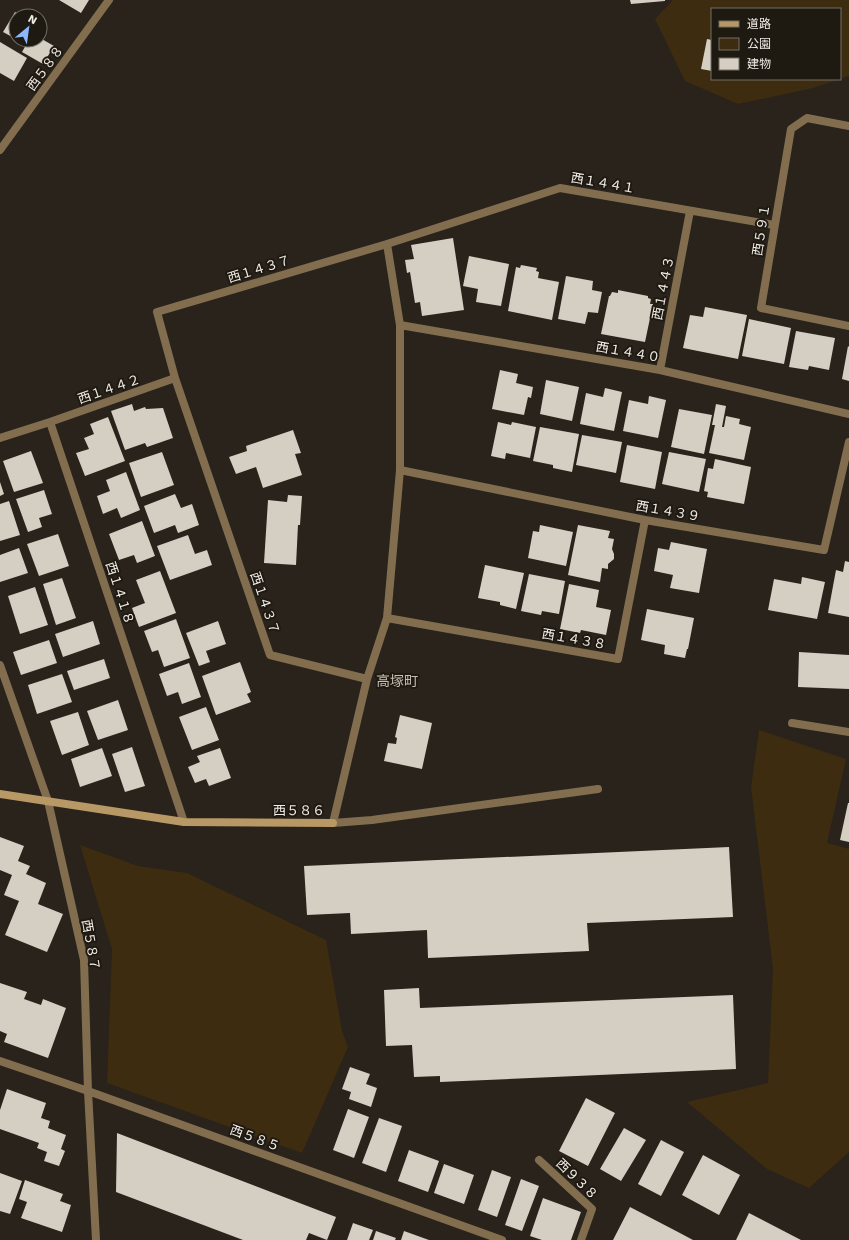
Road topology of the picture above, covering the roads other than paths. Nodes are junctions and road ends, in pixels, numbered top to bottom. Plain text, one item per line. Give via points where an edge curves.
1 (109, 0) edge
2 (849, 126) edge
3 (0, 150) edge
4 (690, 211) junction
5 (774, 225) junction
6 (387, 244) junction
7 (400, 325) junction
8 (849, 326) edge
9 (660, 370) junction
10 (176, 378) junction
11 (849, 414) edge
12 (50, 422) junction
13 (0, 438) edge
14 (849, 442) edge
15 (400, 470) junction
16 (645, 520) junction
17 (387, 618) junction
18 (0, 664) edge
19 (367, 679) junction
20 (792, 723) dead end
21 (849, 732) edge
22 (598, 789) dead end
23 (0, 794) edge
24 (48, 801) junction
25 (184, 822) junction
26 (333, 823) junction
27 (0, 1061) edge
28 (88, 1091) junction
29 (540, 1160) dead end
30 (96, 1240) edge
31 (502, 1240) edge
32 (581, 1240) edge

1 - 3 street, 西５８８
2 - 5 street, 西５９１ via 807,118 791,129
4 - 5 street, 西１４４１
4 - 6 street, 西１４４１ via 560,188
4 - 9 street, 西１４４３
5 - 8 street, 西５９１ via 761,308
6 - 7 street
6 - 10 street, 西１４３７ via 157,312
7 - 9 street, 西１４４０
7 - 15 street
9 - 11 street, 西１４４０
10 - 12 street, 西１４４２
10 - 19 street, 西１４３７ via 270,655
12 - 13 street
12 - 25 street, 西１４１８
14 - 16 street, 西１４３９ via 824,550
15 - 16 street, 西１４３９
15 - 17 street
16 - 17 street, 西１４３８ via 618,659
17 - 19 street
18 - 24 street, 西５８７
19 - 26 street
20 - 21 street
22 - 26 street, 西５８６
23 - 24 street, 西５８６
24 - 25 street, 西５８６
24 - 28 street, 西５８７ via 84,960
25 - 26 street, 西５８６
27 - 28 street, 西５８５
28 - 30 street, 西５８７
28 - 31 street, 西５８５
29 - 32 street, 西９３８ via 592,1209

